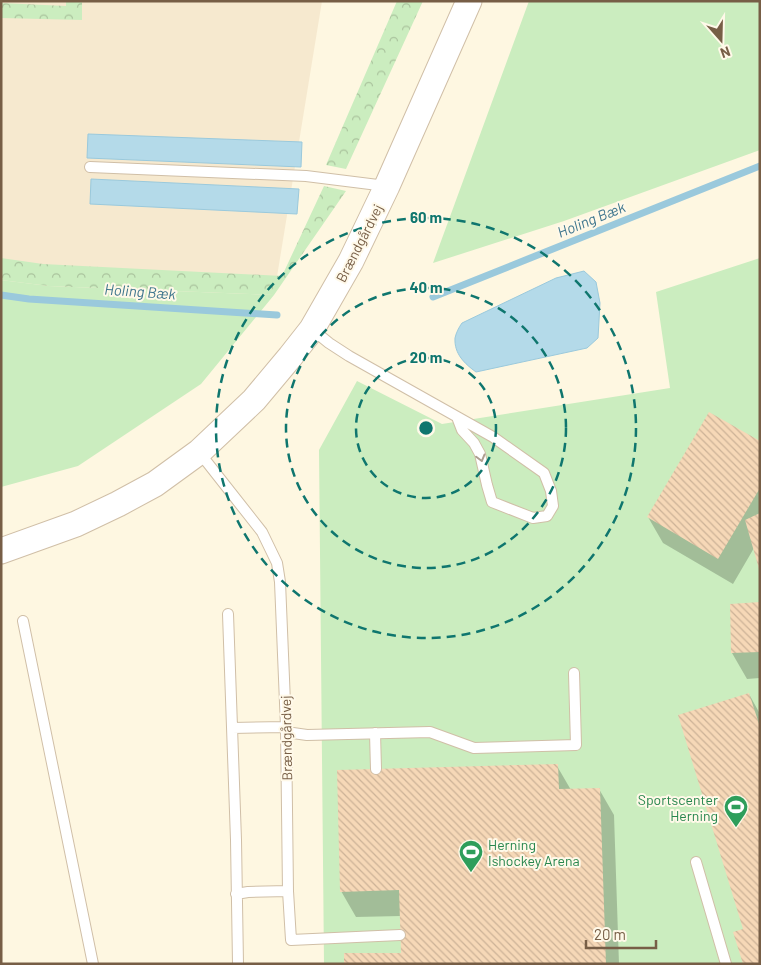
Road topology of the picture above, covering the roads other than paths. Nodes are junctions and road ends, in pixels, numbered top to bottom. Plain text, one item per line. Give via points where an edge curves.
1 (469, 1) edge
2 (90, 167) dead end
3 (387, 186) junction
4 (312, 329) junction
5 (457, 417) junction
6 (199, 452) junction
7 (1, 551) edge
8 (228, 614) dead end
9 (24, 621) dead end
10 (574, 673) dead end
11 (232, 728) junction
12 (286, 729) junction
13 (375, 733) junction
14 (376, 769) dead end
15 (696, 862) dead end
16 (288, 891) junction
17 (236, 894) junction
18 (400, 935) dead end
19 (93, 964) edge
20 (238, 964) edge
21 (726, 964) edge

1 - 3 street, Brændgårdvej
2 - 3 lane via 306,176
3 - 4 street, Brændgårdvej via 351,261
4 - 5 lane via 349,356
4 - 6 street, Brændgårdvej via 254,400
5 -> 5 lane via 462,430 480,454 492,502 532,518 547,516 553,506 544,473 493,437
6 - 7 street, Brændgårdvej via 155,484 118,504 76,524
6 - 12 lane, Brændgårdvej via 262,532 277,563
8 - 11 lane
9 - 19 lane
10 - 13 lane via 576,745 474,748 430,732
11 - 12 lane
11 - 17 lane
12 - 13 lane via 307,735
12 - 16 lane, Brændgårdvej
13 - 14 lane
15 - 21 lane
16 - 17 lane
16 - 18 lane, Brændgårdvej via 291,940
17 - 20 lane

